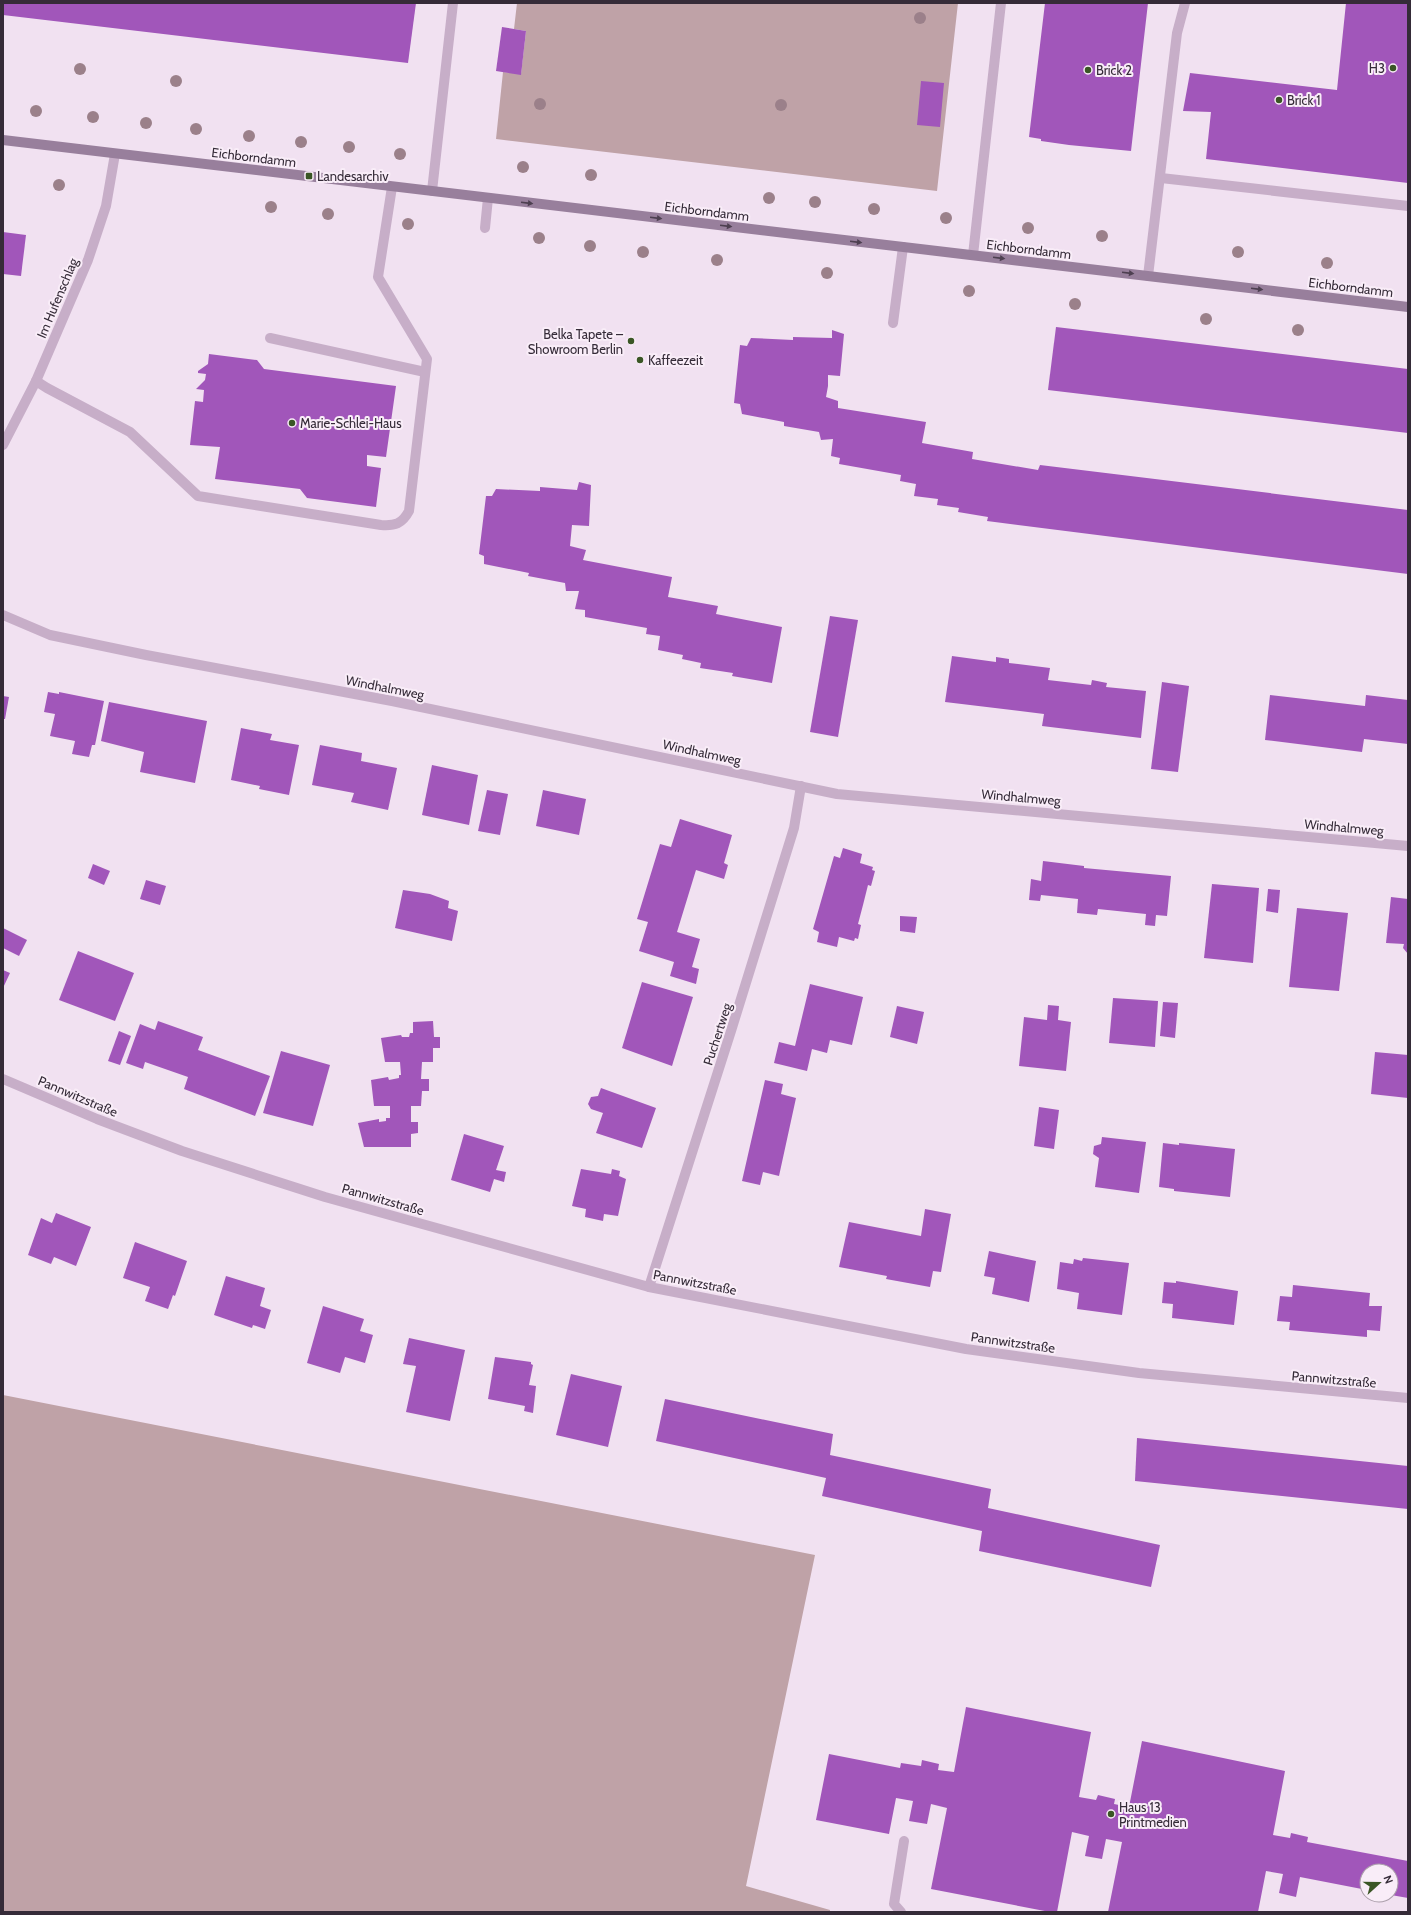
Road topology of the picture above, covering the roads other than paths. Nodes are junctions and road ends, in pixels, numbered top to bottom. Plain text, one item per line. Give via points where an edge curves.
1 (453, 3) edge
2 (1001, 3) edge
3 (1185, 3) edge
4 (3, 140) edge
5 (116, 154) junction
6 (1161, 178) junction
7 (392, 186) junction
8 (432, 191) junction
9 (488, 198) junction
10 (1408, 206) edge
11 (485, 228) dead end
12 (903, 247) junction
13 (973, 255) junction
14 (1148, 276) junction
15 (1408, 307) edge
16 (893, 323) dead end
17 (270, 338) dead end
18 (425, 372) junction
19 (36, 380) junction
20 (3, 445) edge
21 (3, 615) edge
22 (802, 786) junction
23 (1408, 846) edge
24 (3, 1079) edge
25 (649, 1287) junction
26 (1408, 1398) edge
27 (904, 1841) dead end
28 (901, 1912) edge

1 - 8 street
2 - 13 street
3 - 6 street via 1177,33
4 - 5 main road, Eichborndamm
5 - 7 main road, Eichborndamm
5 - 19 street, Im Hufenschlag via 106,206 88,260
6 - 10 street
6 - 14 street
7 - 8 main road, Eichborndamm
7 - 18 street via 378,277 427,359
8 - 9 main road, Eichborndamm
9 - 11 street
9 -> 12 main road, Eichborndamm
12 - 13 main road, Eichborndamm
12 - 16 street
13 -> 14 main road, Eichborndamm
14 -> 15 main road, Eichborndamm
17 - 18 street
18 - 19 street via 409,511 406,518 392,526 198,496 130,432
19 - 20 street, Im Hufenschlag
21 - 22 street, Windhalmweg via 50,635 392,701
22 - 23 street, Windhalmweg via 837,794
22 - 25 street, Puchertweg via 794,828 732,1031
24 - 25 street, Pannwitzstraße via 97,1119 182,1151 325,1197
25 - 26 street, Pannwitzstraße via 966,1349 1139,1373
27 - 28 street via 894,1904

